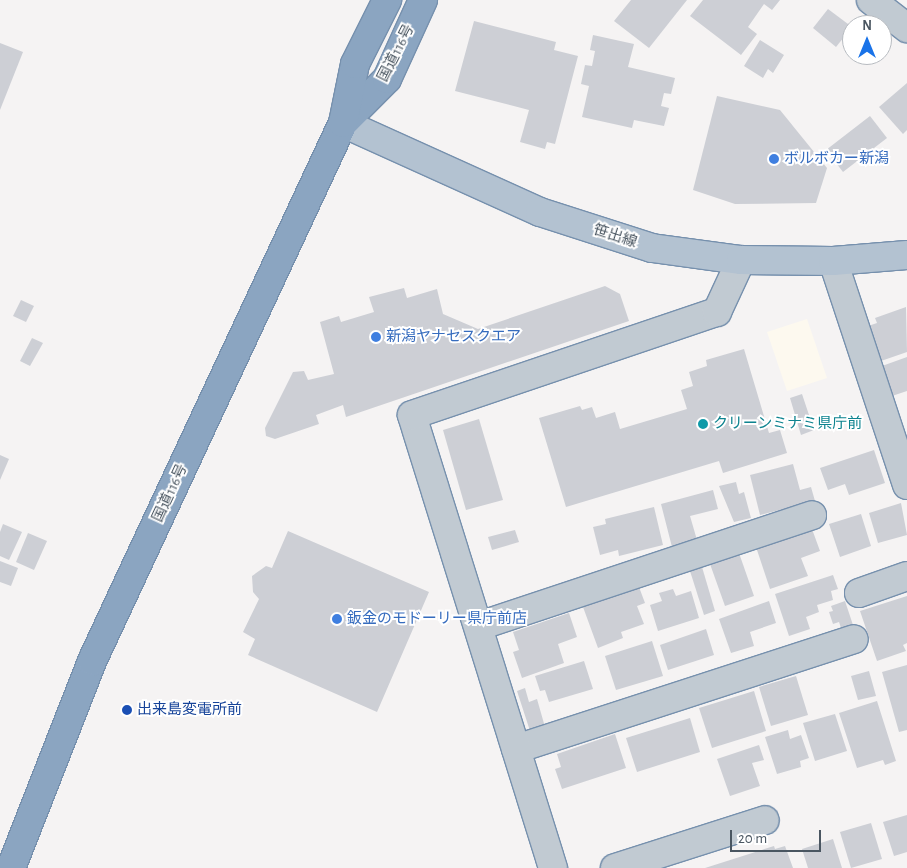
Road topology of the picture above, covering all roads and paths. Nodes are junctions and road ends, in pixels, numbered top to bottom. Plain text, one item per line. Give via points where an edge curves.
1 (388, 0) edge
2 (422, 0) edge
3 (871, 0) edge
4 (907, 28) edge
5 (344, 123) junction
6 (907, 255) edge
7 (741, 260) junction
8 (833, 261) junction
9 (907, 485) edge
10 (812, 515) dead end
11 (907, 576) edge
12 (859, 593) dead end
13 (479, 626) junction
14 (854, 639) dead end
15 (516, 749) junction
16 (765, 820) dead end
17 (11, 868) edge
18 (553, 868) edge
19 (615, 868) edge

1 - 5 highway, 国道116号 via 355,64
2 - 5 highway, 国道116号 via 386,79
3 - 4 street
5 - 7 main road, 笹出線 via 540,212 652,248
5 - 17 highway, 国道116号 via 92,661
6 - 8 main road, 笹出線
7 - 8 main road, 笹出線
7 - 13 street via 717,312 412,415
8 - 9 street
10 - 13 street
11 - 12 street
13 - 15 street
14 - 15 street
15 - 18 street
16 - 19 street

